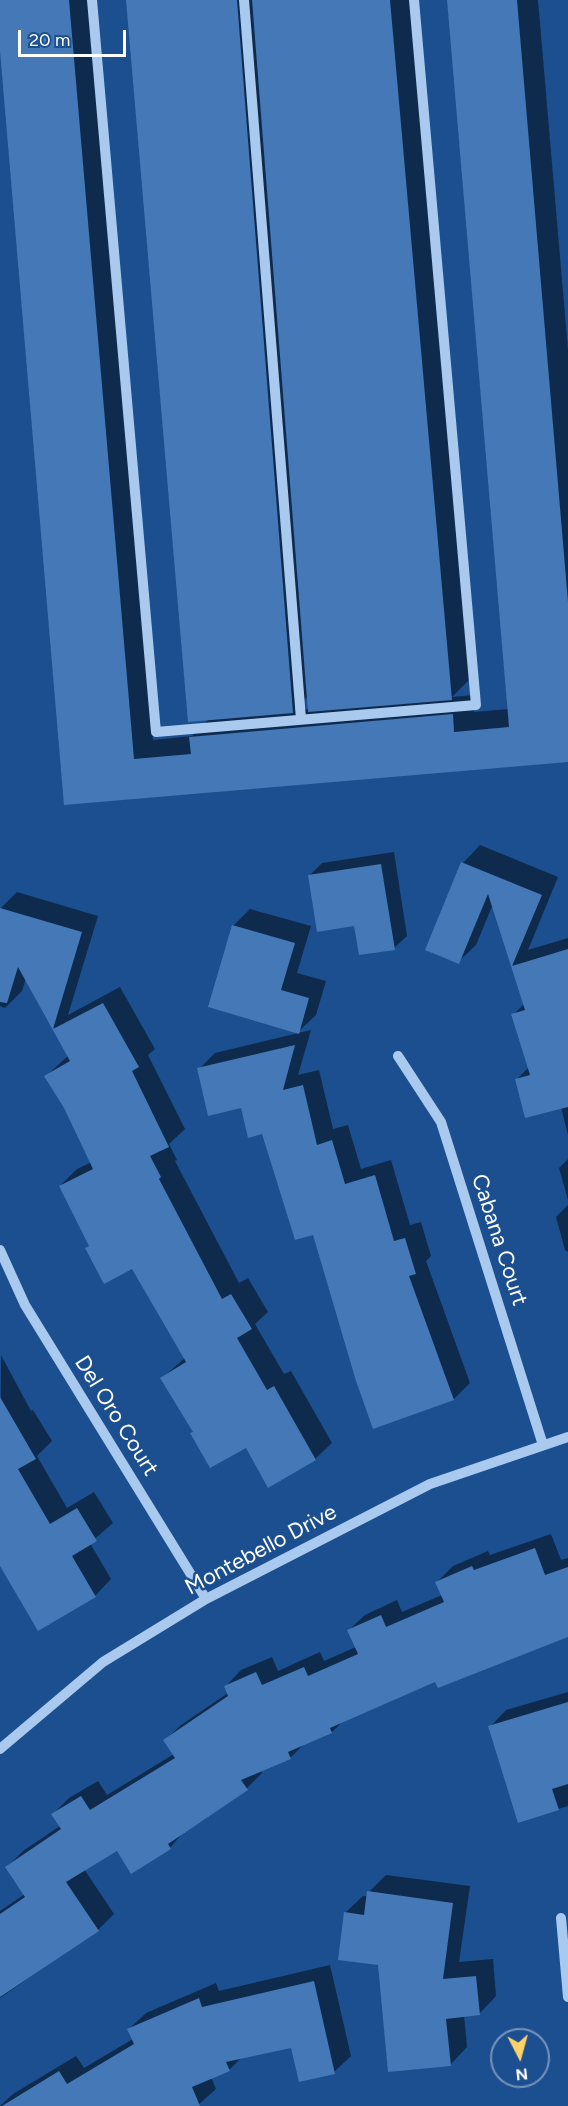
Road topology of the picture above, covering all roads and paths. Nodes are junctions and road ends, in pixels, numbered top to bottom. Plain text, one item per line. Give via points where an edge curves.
1 (92, 0) edge
2 (244, 0) edge
3 (414, 0) edge
4 (301, 719) junction
5 (398, 1056) dead end
6 (0, 1250) edge
7 (568, 1437) edge
8 (543, 1445) junction
9 (206, 1599) junction
10 (0, 1749) edge
11 (561, 1918) dead end
12 (568, 1997) edge

1 - 4 street via 156,732
2 - 4 street
3 - 4 street via 476,705
5 - 8 street, Cabana Court via 441,1122
6 - 9 street, Del Oro Court via 25,1305
7 - 8 street, Montebello Drive
8 - 9 street, Montebello Drive via 430,1484
9 - 10 street, Montebello Drive via 103,1662
11 - 12 street

